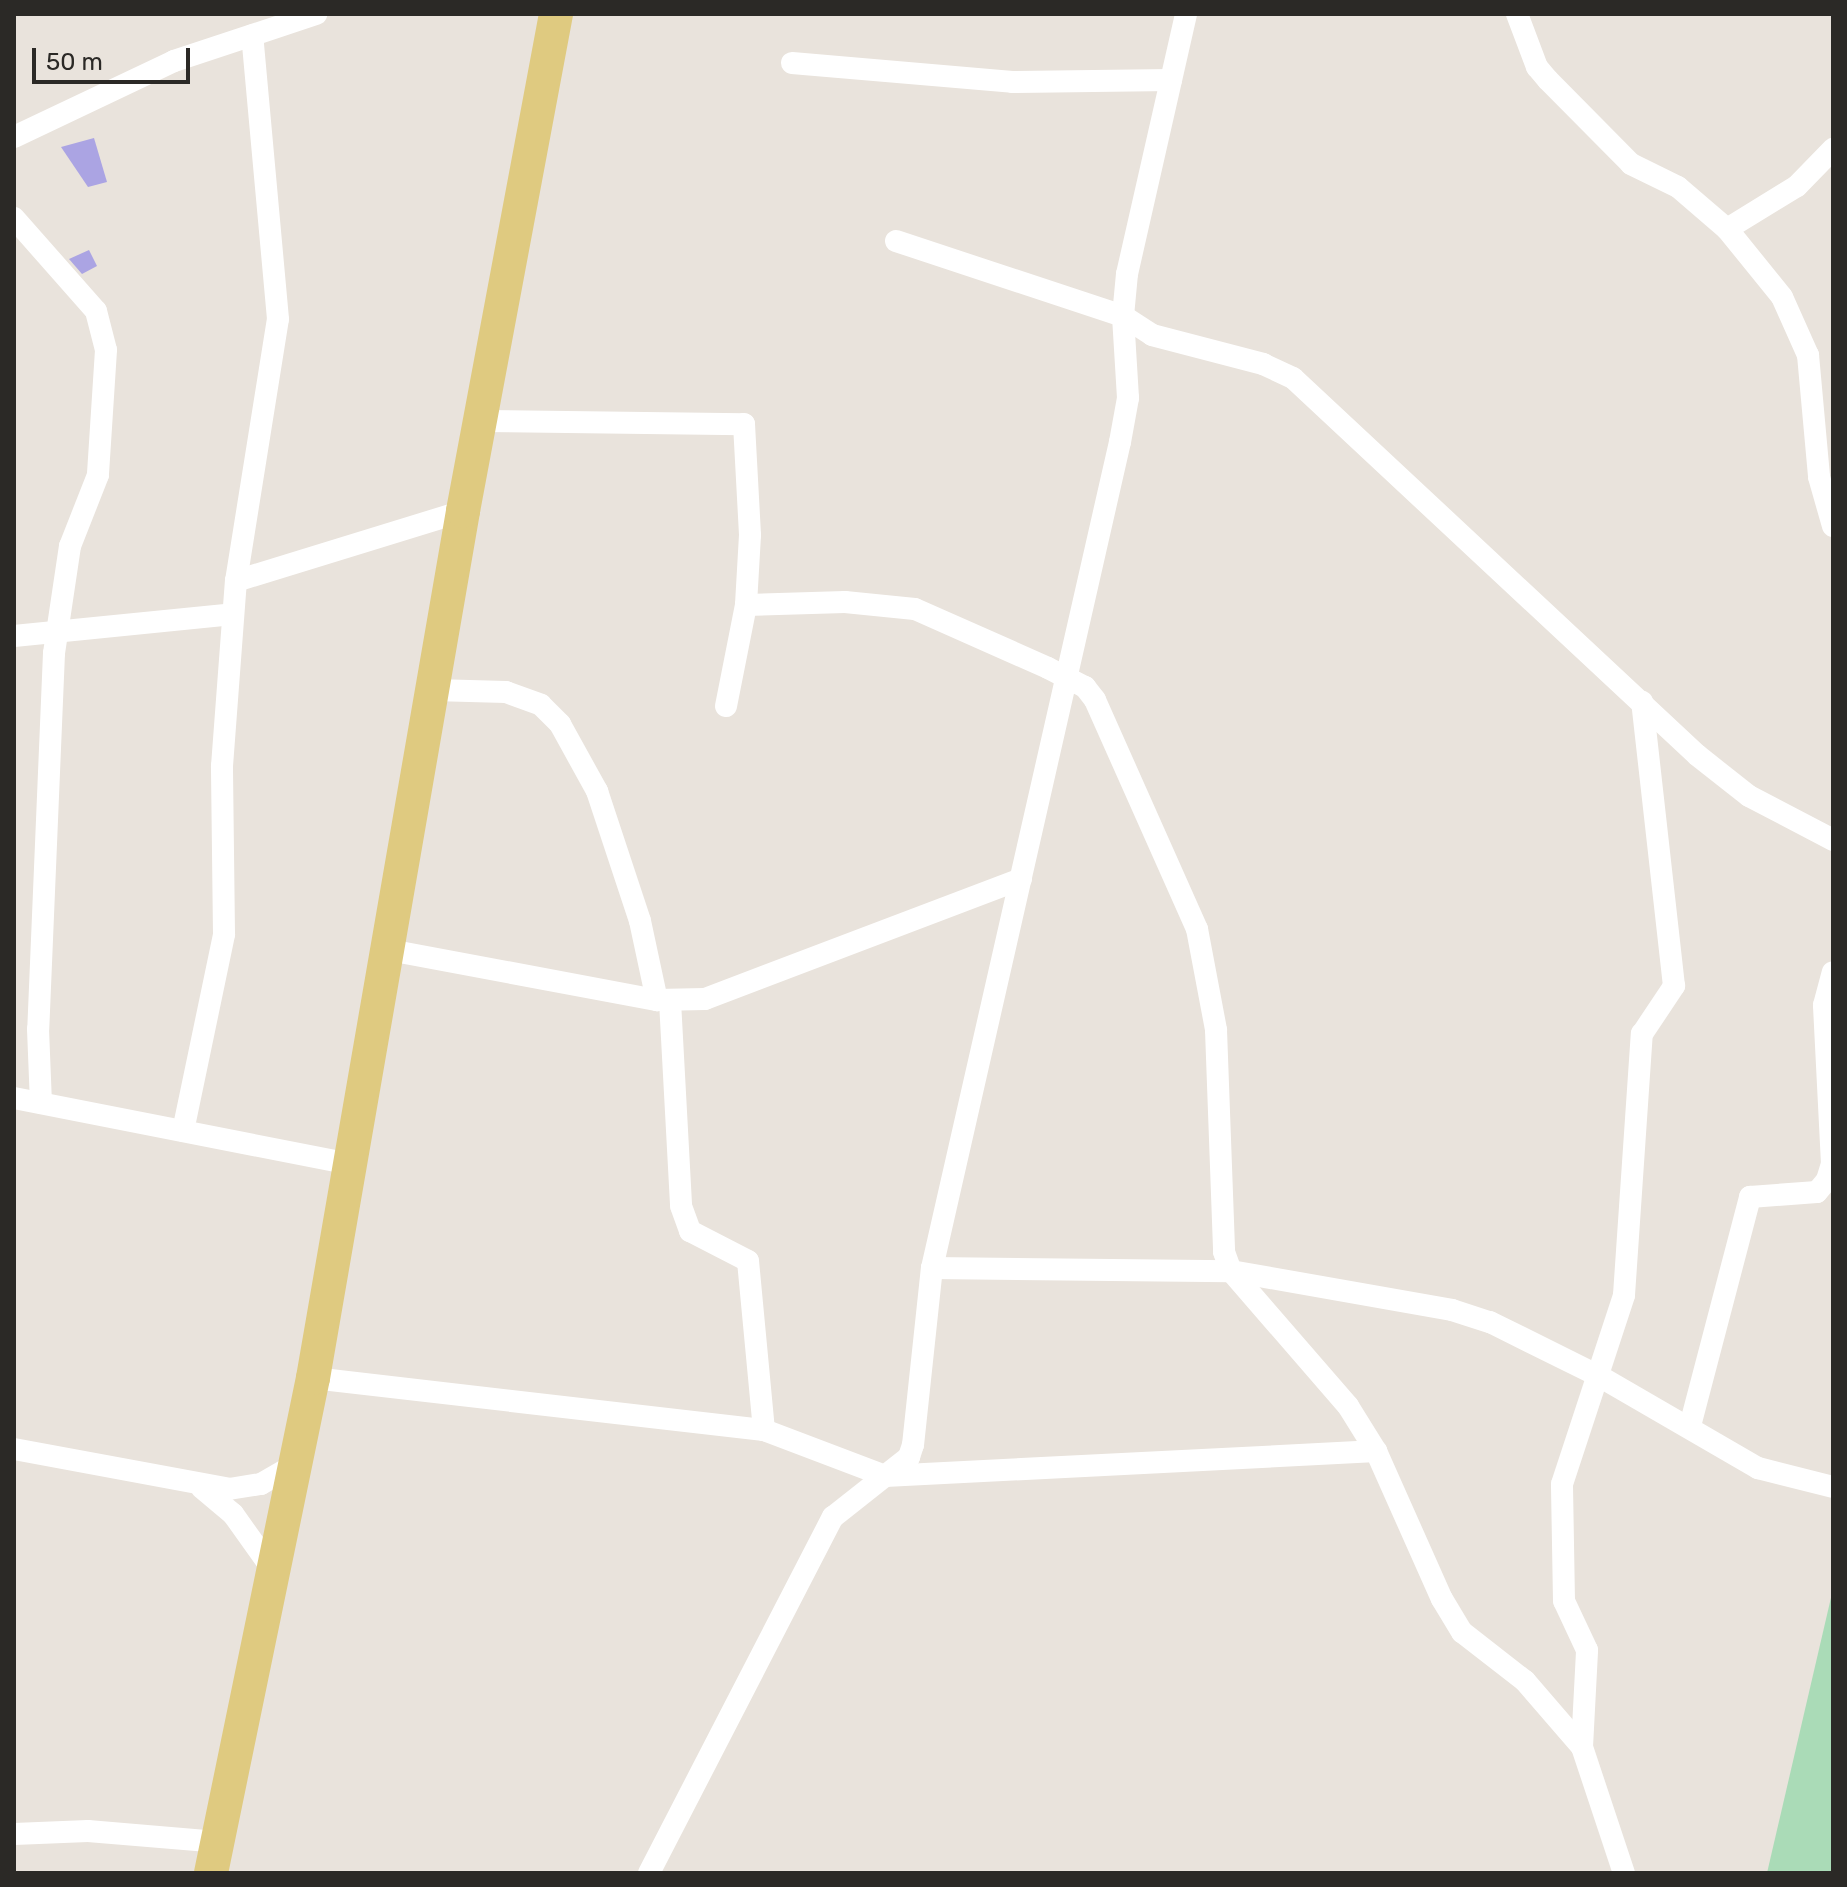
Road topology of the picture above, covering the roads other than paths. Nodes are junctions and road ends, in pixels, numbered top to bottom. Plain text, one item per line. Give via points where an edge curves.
1 (316, 14) edge
2 (556, 14) edge
3 (1186, 14) edge
4 (1517, 14) edge
5 (252, 35) junction
6 (792, 63) dead end
7 (1171, 80) junction
8 (14, 137) edge
9 (1833, 149) edge
10 (14, 218) edge
11 (1727, 229) junction
12 (896, 241) dead end
13 (1123, 316) junction
14 (480, 421) junction
15 (463, 511) junction
16 (1833, 526) edge
17 (236, 581) junction
18 (746, 605) junction
19 (233, 614) junction
20 (60, 628) junction
21 (14, 636) edge
22 (1063, 677) junction
23 (433, 690) junction
24 (1642, 702) junction
25 (726, 706) dead end
26 (1833, 840) edge
27 (1021, 879) junction
28 (389, 950) junction
29 (1833, 972) edge
30 (663, 1001) junction
31 (14, 1098) edge
32 (41, 1103) junction
33 (183, 1131) junction
34 (351, 1164) junction
35 (932, 1268) junction
36 (1231, 1271) junction
37 (1599, 1376) junction
38 (313, 1378) junction
39 (1690, 1426) junction
40 (764, 1430) junction
41 (14, 1449) edge
42 (1376, 1451) junction
43 (294, 1465) junction
44 (885, 1476) junction
45 (201, 1487) junction
46 (1833, 1487) edge
47 (273, 1570) junction
48 (1582, 1747) junction
49 (14, 1834) edge
50 (215, 1858) edge
51 (649, 1873) edge
52 (1624, 1873) edge

1 - 5 street
2 - 14 main road
3 - 7 street
4 - 11 street via 1537,67 1548,80 1631,164 1678,187
5 - 8 street via 174,61
5 - 17 street via 278,319
6 - 7 street via 1012,82
7 - 13 street
9 - 11 street via 1797,186
10 - 20 street via 96,311 106,350 98,475 70,546
11 - 16 street via 1782,297 1808,355 1819,477
12 - 13 street
13 - 22 street via 1128,398
13 - 24 street via 1152,335 1263,364 1293,378
14 - 15 main road
14 - 18 street via 744,424 750,535
15 - 17 street
15 - 23 main road
17 - 19 street
18 - 22 street via 845,602 915,609
18 - 25 street
19 - 20 street
19 - 33 street via 222,766 224,934
20 - 21 street
20 - 32 street via 54,653 43,846
22 - 27 street
22 - 36 street via 1085,687 1095,700 1146,804 1197,929 1216,1030 1224,1252
23 - 28 main road
23 - 30 street via 506,692 541,705 560,724 597,791
24 - 26 street via 1749,796
24 - 37 street via 1674,986 1642,1034 1624,1295
27 - 30 street via 737,990
27 - 35 street
28 - 30 street
28 - 34 main road
29 - 39 street via 1824,1005 1832,1164 1827,1180 1817,1192 1750,1197
30 - 40 street via 681,1206 690,1231 748,1261
31 - 32 street
32 - 33 street
33 - 34 street
34 - 38 main road
35 - 36 street
35 - 44 street via 913,1445 909,1457
36 - 37 street via 1452,1310 1490,1322
36 - 42 street via 1331,1385
37 - 39 street
37 - 48 street via 1561,1497 1564,1601 1587,1650
38 - 40 street
38 - 43 main road
39 - 46 street via 1758,1468
40 - 44 street
41 - 45 street
42 - 44 street
42 - 48 street via 1462,1632 1525,1681
43 - 45 street via 252,1486
43 - 47 main road
44 - 51 street via 833,1517
45 - 47 street via 233,1514
47 - 50 main road
48 - 52 street
49 - 50 street via 88,1831

